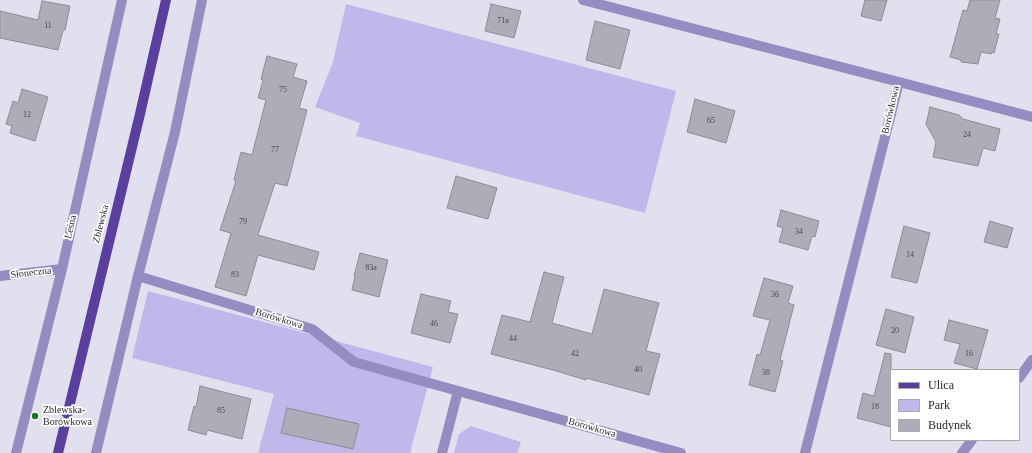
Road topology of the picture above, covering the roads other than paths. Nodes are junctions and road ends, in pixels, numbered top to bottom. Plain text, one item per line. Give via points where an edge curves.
1 (122, 0) edge
2 (166, 0) edge
3 (202, 0) edge
4 (583, 0) edge
5 (899, 82) junction
6 (1032, 117) edge
7 (62, 269) junction
8 (0, 276) edge
9 (138, 276) junction
10 (1032, 360) edge
11 (1020, 377) edge
12 (458, 391) junction
13 (971, 441) edge
14 (16, 453) edge
15 (58, 453) edge
16 (96, 453) edge
17 (442, 453) edge
18 (681, 453) edge
19 (805, 453) edge
20 (962, 453) edge

1 - 7 street, Leśna
2 - 15 main road, Zblewska
3 - 9 street via 175,132
4 - 5 street, Borówkowa
5 - 6 street
5 - 19 street, Borówkowa
7 - 8 street, Słoneczna
7 - 14 street, Leśna
9 - 12 street, Borówkowa via 312,329 354,362
9 - 16 street
10 - 11 street
12 - 17 street
12 - 18 street, Borówkowa
13 - 20 street

